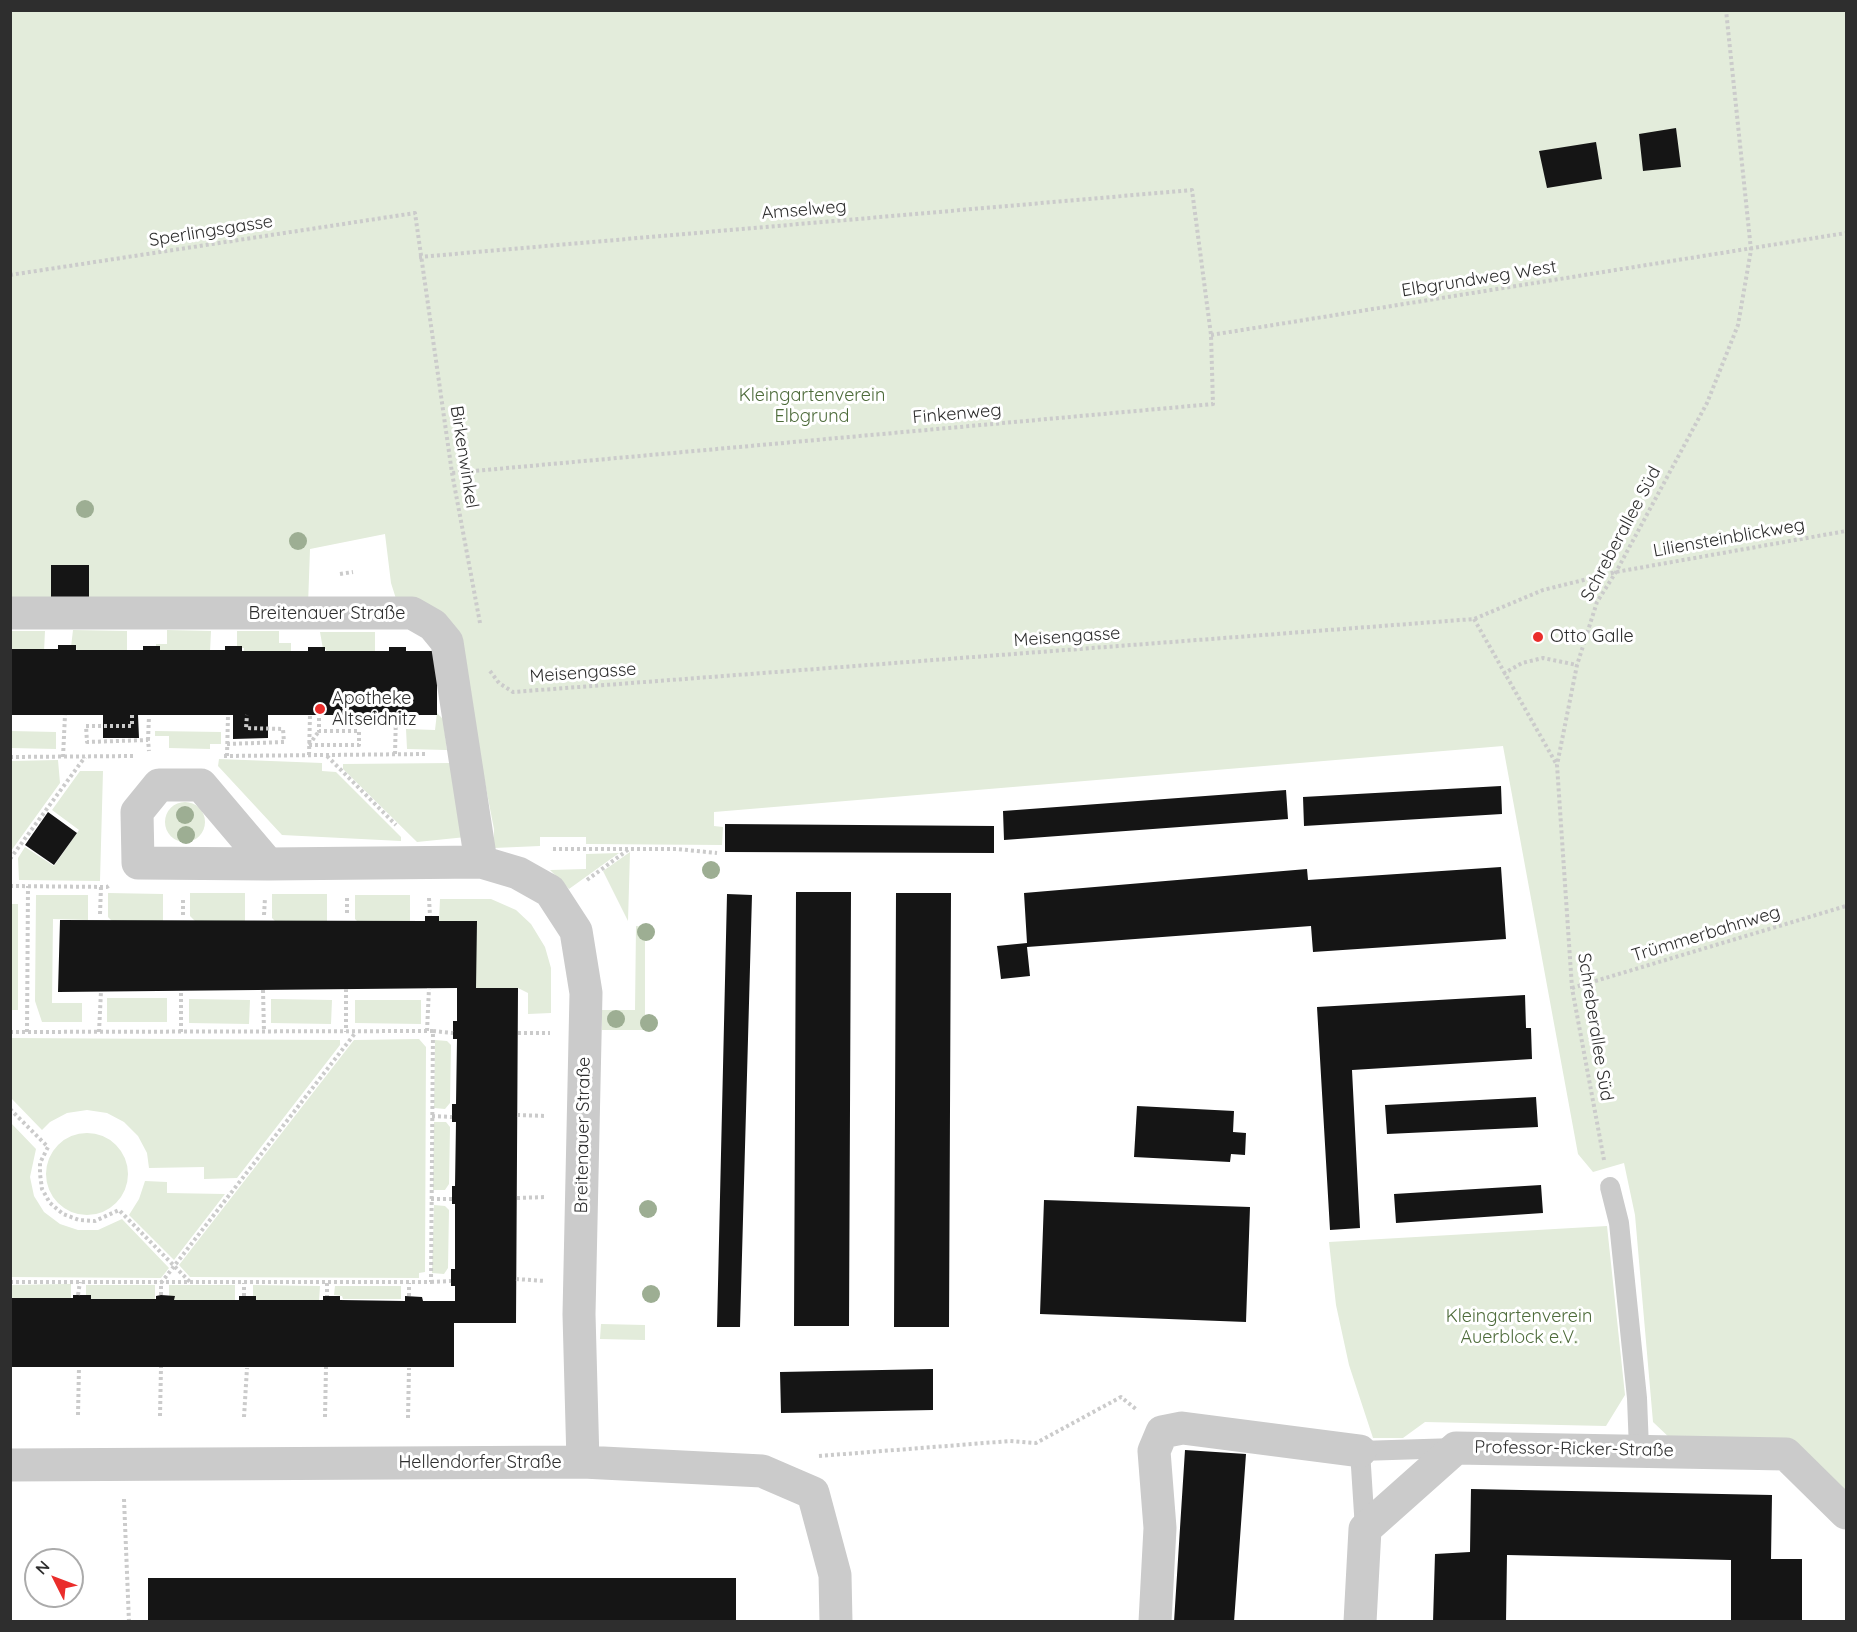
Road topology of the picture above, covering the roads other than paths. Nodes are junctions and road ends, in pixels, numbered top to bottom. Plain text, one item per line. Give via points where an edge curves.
1 (10, 613) edge
2 (481, 862) junction
3 (268, 864) junction
4 (1610, 1187) road end
5 (1456, 1448) junction
6 (1639, 1449) junction
7 (1360, 1451) junction
8 (583, 1462) junction
9 (10, 1465) edge
10 (1846, 1513) edge
11 (1365, 1529) junction
12 (836, 1622) edge
13 (1155, 1622) edge
14 (1360, 1622) edge

1 - 2 street, Breitenauer Straße via 412,613 433,625 447,642
2 - 3 street, Breitenauer Straße
2 - 8 street, Breitenauer Straße via 518,873 550,891 576,931 586,993 579,1314
3 - 3 street, Breitenauer Straße via 201,785 159,785 137,812 138,863
4 - 6 lane via 1619,1223
5 - 6 street, Professor-Ricker-Straße
5 - 7 lane
5 - 11 street, Professor-Ricker-Straße
6 - 10 street, Professor-Ricker-Straße via 1786,1454
7 - 11 lane
7 - 13 street via 1182,1428 1162,1432 1153,1466 1160,1528
8 - 9 street, Hellendorfer Straße
8 - 12 street, Hellendorfer Straße via 762,1471 813,1493 835,1575
11 - 14 street

